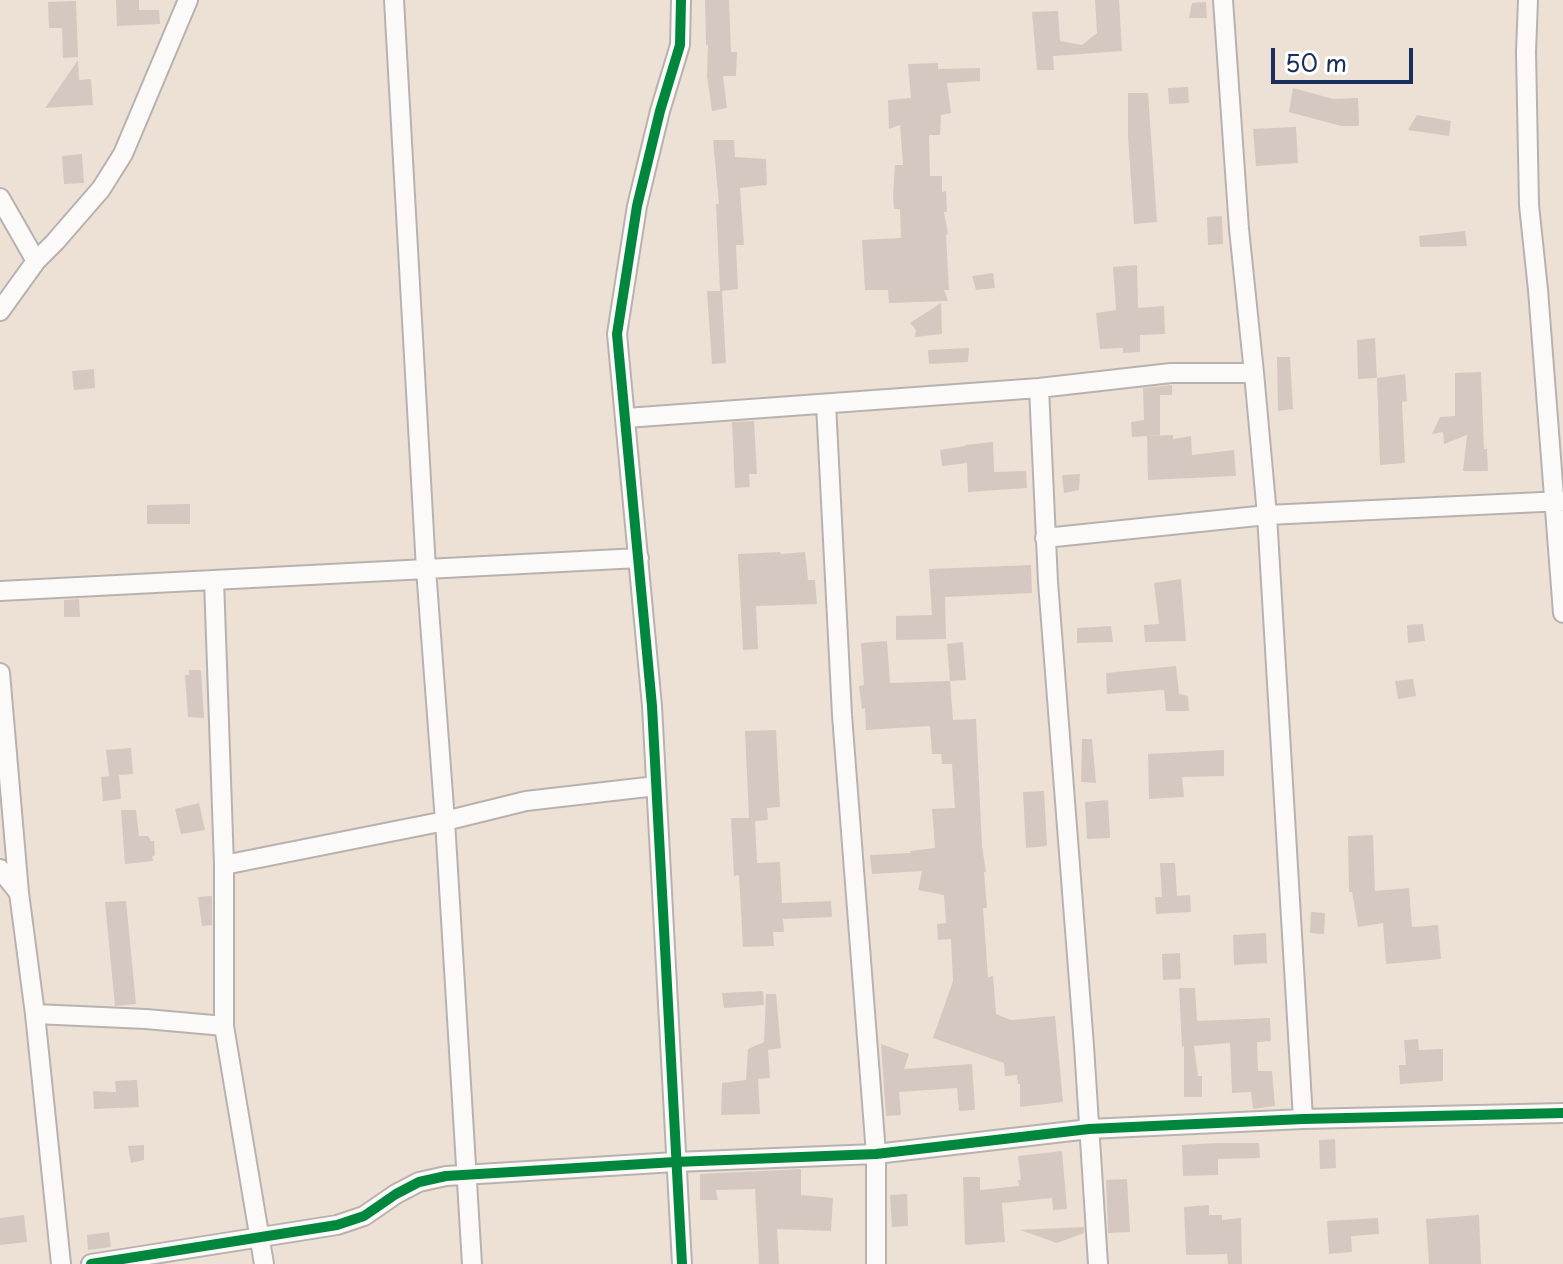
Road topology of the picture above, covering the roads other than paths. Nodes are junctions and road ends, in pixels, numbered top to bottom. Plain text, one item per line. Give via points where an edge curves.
1 (188, 0) edge
2 (394, 0) edge
3 (681, 0) edge
4 (1223, 0) edge
5 (1528, 0) edge
6 (0, 198) edge
7 (36, 261) junction
8 (0, 311) edge
9 (1254, 373) junction
10 (1039, 388) junction
11 (826, 404) junction
12 (626, 418) junction
13 (1559, 502) edge
14 (1267, 515) junction
15 (1045, 538) junction
16 (639, 558) junction
17 (426, 569) junction
18 (214, 580) junction
19 (0, 591) edge
20 (1563, 613) edge
21 (0, 673) edge
22 (656, 786) junction
23 (445, 821) junction
24 (224, 865) junction
25 (0, 869) edge
26 (19, 893) junction
27 (35, 1014) junction
28 (224, 1026) junction
29 (1563, 1113) edge
30 (1303, 1119) junction
31 (1089, 1129) junction
32 (876, 1154) junction
33 (675, 1162) junction
34 (466, 1175) junction
35 (260, 1236) junction
36 (61, 1264) edge
37 (91, 1264) edge
38 (264, 1264) edge
39 (472, 1264) edge
40 (682, 1264) edge
41 (876, 1264) edge
42 (1098, 1264) edge

1 - 7 street via 123,154 101,189
2 - 17 street
3 - 12 street via 680,45 637,206 617,334
4 - 9 street
5 - 13 street via 1529,205
6 - 7 street
7 - 8 street
9 - 10 street via 1171,373
9 - 14 street
10 - 11 street
10 - 15 street
11 - 12 street
11 - 32 street via 842,715
12 - 16 street
13 - 14 street
13 - 20 street
14 - 15 street
14 - 30 street
15 - 31 street
16 - 17 street
16 - 22 street
17 - 18 street
17 - 23 street
18 - 19 street
18 - 24 street
21 - 26 street
22 - 23 street via 526,801
22 - 33 street
23 - 24 street
23 - 34 street
24 - 28 street
25 - 26 street
26 - 27 street
27 - 28 street
27 - 36 street
28 - 35 street
29 - 30 street
30 - 31 street
31 - 32 street
31 - 42 street
32 - 33 street
32 - 41 street
33 - 34 street
33 - 40 street
34 - 35 street via 419,1182 364,1216 337,1225
34 - 39 street
35 - 37 street
35 - 38 street

